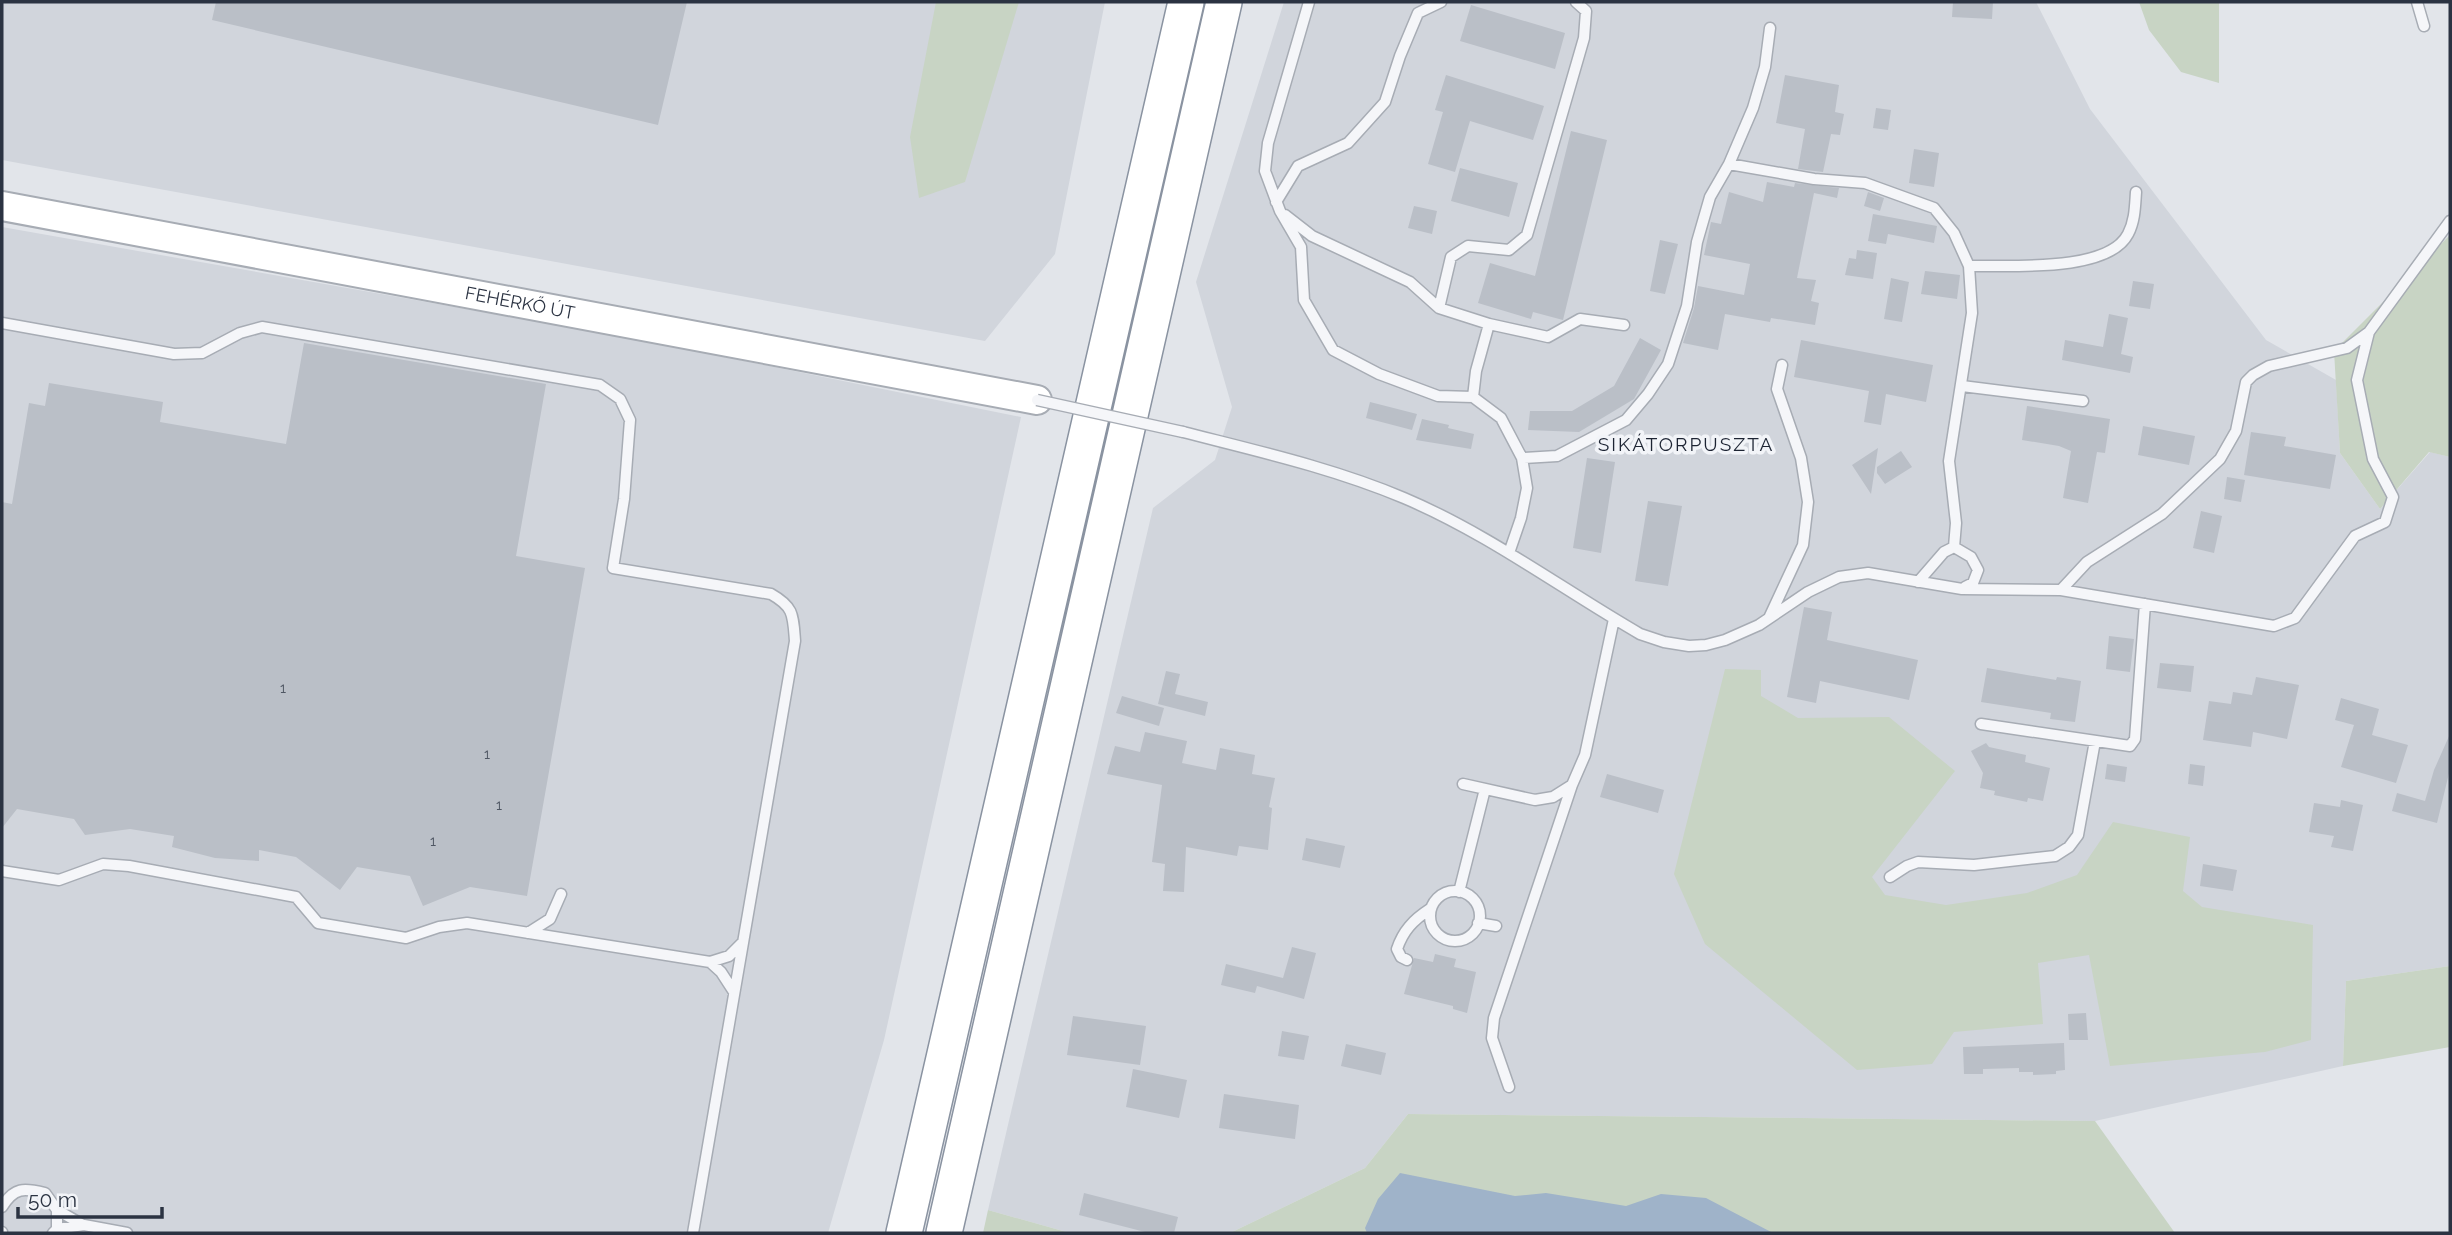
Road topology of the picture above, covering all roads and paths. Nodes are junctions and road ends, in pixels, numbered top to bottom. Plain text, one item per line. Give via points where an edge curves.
1 (1186, 2) edge
2 (1224, 2) edge
3 (1308, 2) edge
4 (1440, 2) edge
5 (1576, 2) edge
6 (2417, 2) edge
7 (2424, 26) dead end
8 (1770, 28) dead end
9 (1729, 164) junction
10 (2136, 192) dead end
11 (2, 206) edge
12 (1278, 207) junction
13 (2450, 221) edge
14 (1969, 266) junction
15 (1440, 308) junction
16 (2, 323) edge
17 (1489, 324) junction
18 (1624, 325) dead end
19 (2369, 332) junction
20 (1782, 365) dead end
21 (1962, 386) junction
22 (1473, 397) junction
23 (1037, 400) joint
24 (2083, 401) dead end
25 (1522, 458) junction
26 (1954, 547) junction
27 (1509, 553) junction
28 (1918, 582) junction
29 (1962, 589) junction
30 (2061, 590) junction
31 (2145, 604) junction
32 (1614, 619) junction
33 (1769, 619) junction
34 (1981, 724) dead end
35 (2095, 741) junction
36 (1463, 784) dead end
37 (1572, 785) junction
38 (1485, 789) junction
39 (2, 871) edge
40 (1890, 877) dead end
41 (1459, 892) junction
42 (561, 894) dead end
43 (1430, 909) junction
44 (1478, 923) junction
45 (1496, 926) dead end
46 (528, 933) junction
47 (743, 942) junction
48 (1407, 960) dead end
49 (710, 962) junction
50 (734, 992) junction
51 (1509, 1087) dead end
52 (2, 1207) edge
53 (57, 1210) junction
54 (84, 1226) junction
55 (55, 1231) edge
56 (127, 1233) edge
57 (693, 1233) edge
58 (904, 1233) edge
59 (944, 1233) edge

1 - 58 highway
2 - 59 highway
3 - 12 lane via 1268,142 1265,171
4 - 12 lane via 1418,13 1385,102 1348,143 1298,166
5 - 15 lane via 1586,11 1584,38 1527,235 1509,250 1468,246 1451,257
6 - 7 lane
8 - 9 lane via 1753,108
9 - 14 lane via 1865,183 1934,208 1954,233
9 - 25 lane via 1710,197 1687,306 1668,364 1648,394 1626,420 1599,435 1557,456
10 - 14 lane via 2127,236 2107,254 2076,263
11 - 23 street, FEHÉRKŐ ÚT
12 - 15 lane via 1312,236 1410,282
12 - 22 lane via 1301,247 1304,300 1333,350 1437,396
13 - 19 lane
14 - 21 lane via 1972,313
15 - 17 lane
16 - 47 lane via 174,354 202,353 262,327 600,385 620,399 630,421 613,568 771,594 786,603 793,620 795,641
17 - 18 lane via 1548,337 1580,319
17 - 22 lane
19 - 30 lane via 2347,348 2269,366 2253,375 2246,382 2236,431 2220,459 2162,514 2087,562
19 - 31 lane via 2357,380 2373,459 2393,497 2385,522 2356,536 2295,618 2274,626
20 - 33 lane via 1777,389 1801,458 1808,502 1803,545
21 - 24 lane
21 - 26 lane via 1949,461
22 - 25 lane via 1501,418
23 - 27 lane, bridge via 1306,464 1432,511
25 - 27 lane via 1527,488
26 - 28 lane
26 - 29 lane via 1971,557 1978,570 1973,583
27 - 32 lane
28 - 29 lane
28 - 33 lane via 1868,573 1839,577
29 - 30 lane
30 - 31 lane
31 - 35 lane via 2136,739 2130,746
32 - 33 lane via 1664,642 1697,646 1734,637
32 - 37 lane via 1585,755
34 - 35 lane
35 - 40 lane via 2078,835 2069,847 2055,856 1974,865 1918,862
36 - 38 lane
37 - 38 lane via 1553,797 1535,800
37 - 51 lane via 1494,1018 1492,1038
38 - 41 lane
39 - 46 lane via 59,880 103,864 129,866 296,897 318,923 406,938 467,923
41 - 43 lane via 1437,897
41 - 44 lane via 1476,901
42 - 46 lane via 550,919
43 - 44 lane via 1430,924 1438,936 1452,941 1466,939
43 - 48 lane via 1415,918 1401,937 1396,949
44 - 45 lane
46 - 49 lane
47 - 49 lane via 729,956
47 - 50 lane
49 - 50 lane
50 - 57 lane
52 - 53 lane via 8,1197 25,1188 45,1193
53 - 54 lane
53 - 55 lane
54 - 55 lane
54 - 56 lane

